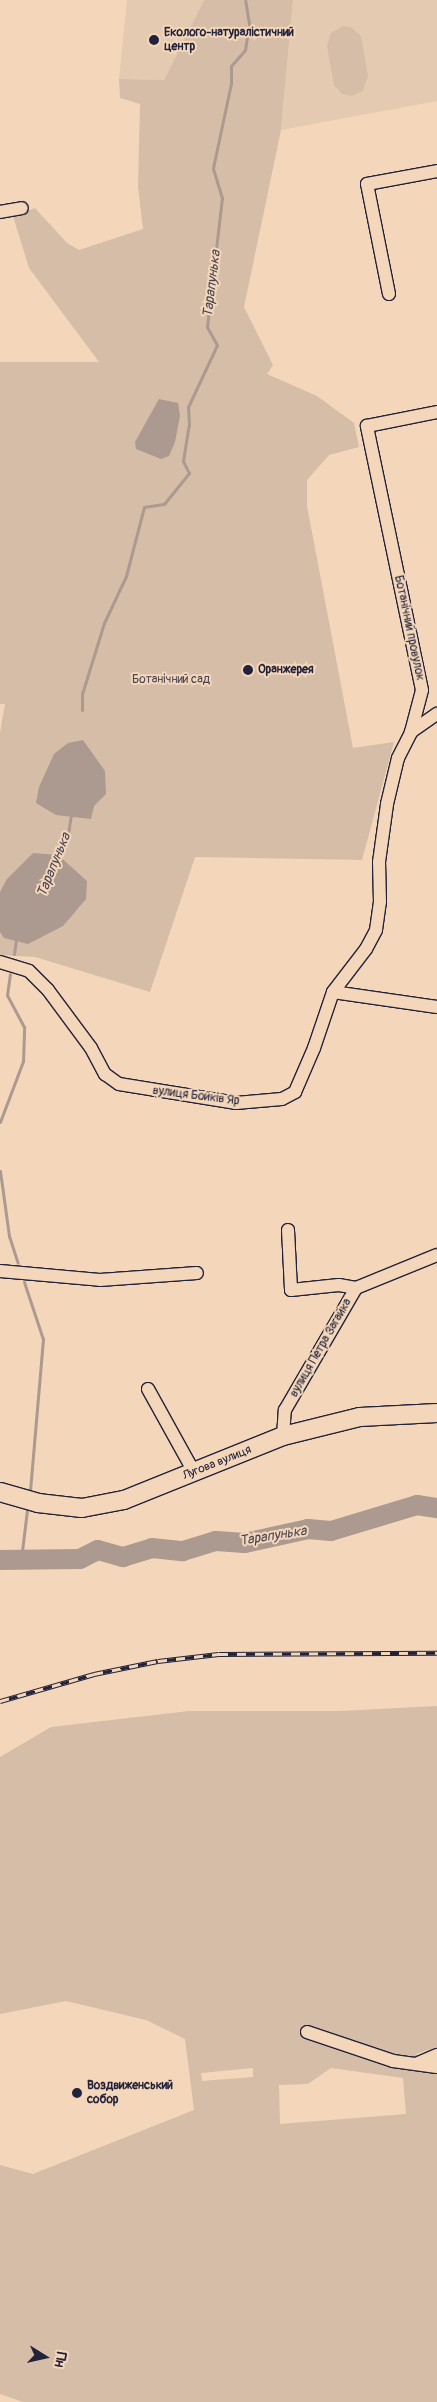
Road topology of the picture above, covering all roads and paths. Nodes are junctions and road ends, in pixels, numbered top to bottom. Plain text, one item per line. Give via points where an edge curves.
1 (437, 171) edge
2 (22, 208) dead end
3 (0, 212) edge
4 (389, 294) dead end
5 (437, 412) edge
6 (437, 714) edge
7 (411, 732) junction
8 (0, 962) edge
9 (333, 992) junction
10 (437, 1007) edge
11 (288, 1230) dead end
12 (437, 1255) edge
13 (0, 1271) edge
14 (196, 1273) dead end
15 (356, 1288) junction
16 (148, 1388) dead end
17 (437, 1414) edge
18 (283, 1436) junction
19 (194, 1472) junction
20 (0, 1492) edge
21 (307, 2032) dead end
22 (437, 2055) edge
23 (418, 2063) junction
24 (437, 2067) edge

1 - 4 street via 367,184
2 - 3 street
5 - 7 street, Ботанічний провулок via 367,426 422,690
6 - 7 street
7 - 9 street, Ботанічний провулок via 398,758 387,804 379,862 380,902 376,930 366,949
8 - 9 street, вулиця Бойків Яр via 29,972 48,990 91,1048 105,1074 120,1084 236,1103 282,1100 295,1092
9 - 10 street
11 - 15 street via 292,1290 339,1285
12 - 15 street, вулиця Петра Загайка
13 - 14 street via 100,1280
15 - 18 street, вулиця Петра Загайка via 285,1410
16 - 19 street
17 - 18 street, Лугова вулиця via 360,1417
18 - 19 street, Лугова вулиця
19 - 20 street, Лугова вулиця via 124,1500 82,1508 38,1503
21 - 23 street via 393,2061
22 - 23 street
23 - 24 street

